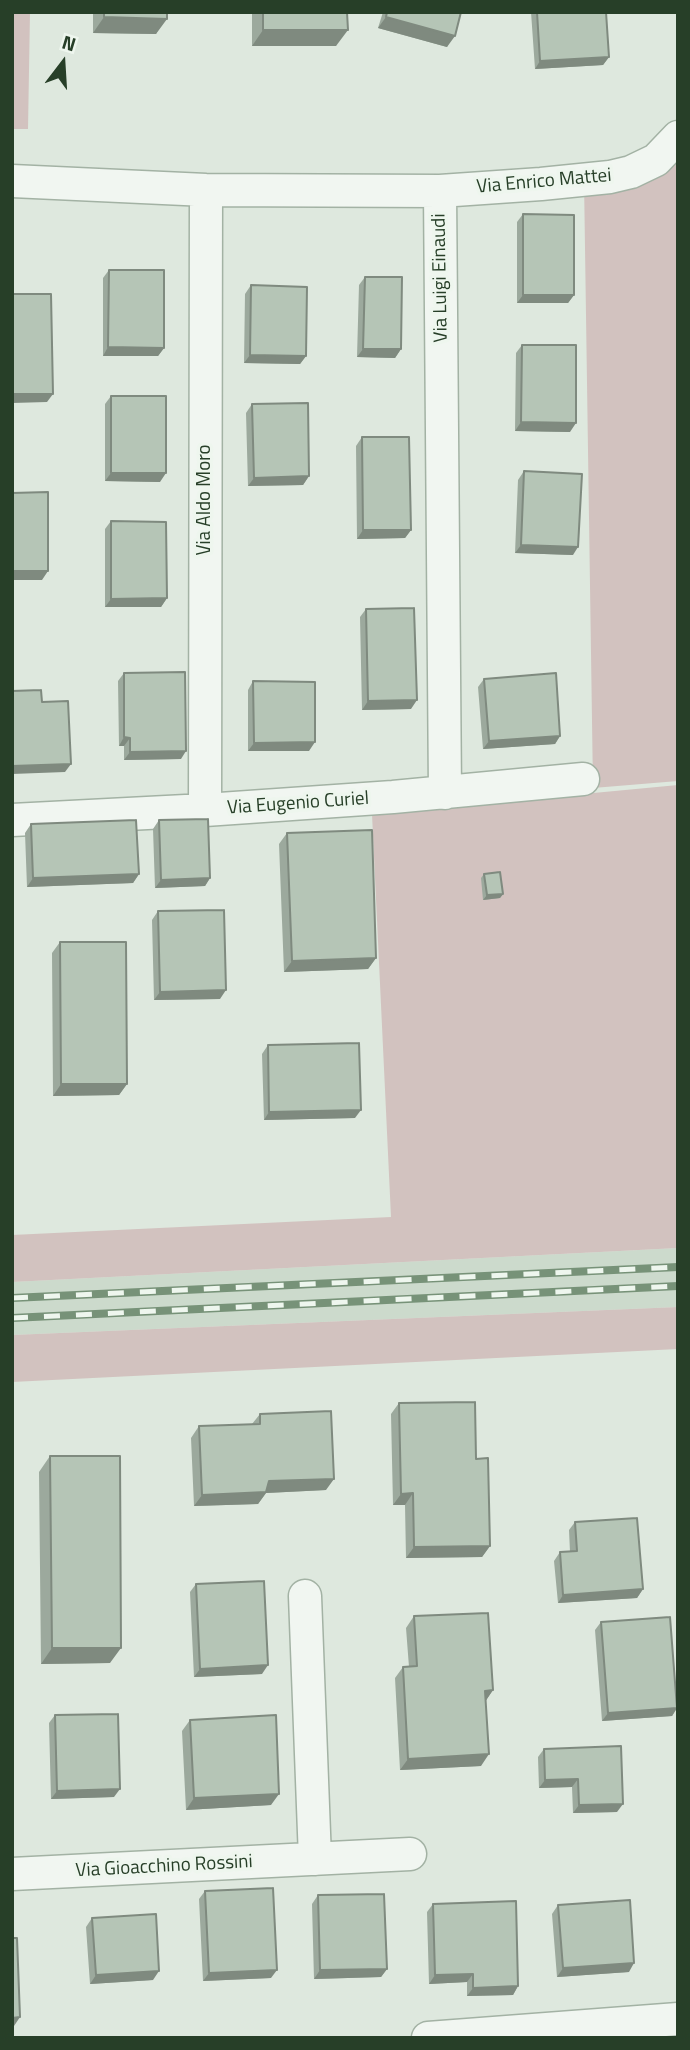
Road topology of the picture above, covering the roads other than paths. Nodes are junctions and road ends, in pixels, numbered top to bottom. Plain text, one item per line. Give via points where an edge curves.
1 (678, 137) edge
2 (12, 181) edge
3 (206, 190) junction
4 (440, 191) junction
5 (583, 779) dead end
6 (445, 793) junction
7 (205, 810) junction
8 (12, 820) edge
9 (305, 1596) dead end
10 (410, 1854) dead end
11 (315, 1859) junction
12 (12, 1874) edge
13 (678, 2019) edge
14 (428, 2038) edge

1 - 4 street, Via Enrico Mattei via 656,160 617,176
2 - 3 street, Via Luigi Einaudi
3 - 4 street, Via Luigi Einaudi
3 - 7 street, Via Aldo Moro
4 - 6 street, Via Luigi Einaudi
5 - 6 street, Via Eugenio Curiel
6 - 7 street, Via Eugenio Curiel
7 - 8 street, Via Eugenio Curiel
9 - 11 street
10 - 11 street, Via Gioacchino Rossini
11 - 12 street, Via Gioacchino Rossini
13 - 14 street

